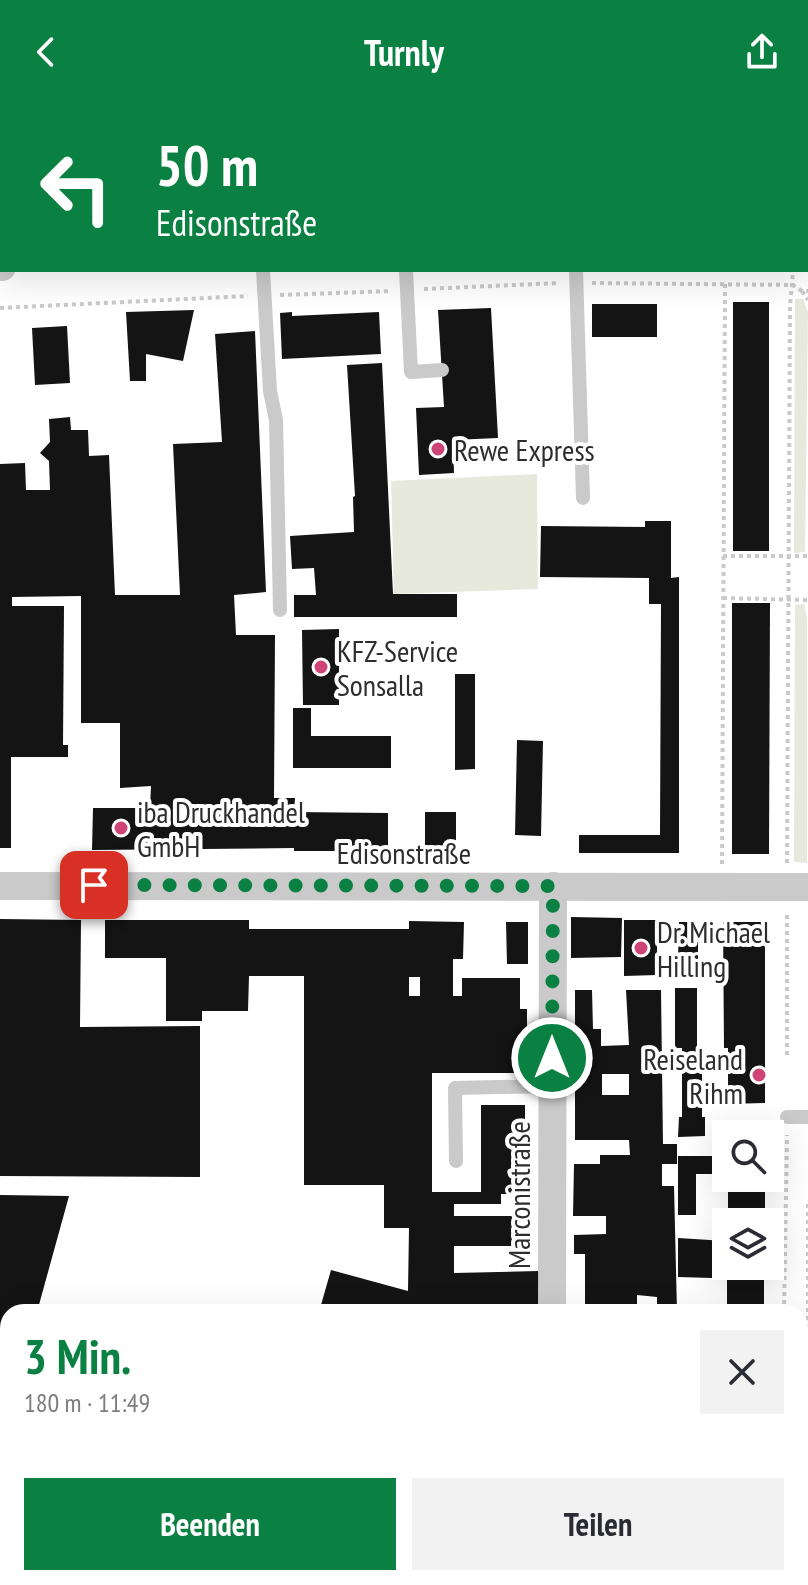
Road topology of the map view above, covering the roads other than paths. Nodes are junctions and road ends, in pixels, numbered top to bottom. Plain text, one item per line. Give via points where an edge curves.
1 (263, 272) edge
2 (406, 272) edge
3 (576, 272) edge
4 (442, 370) dead end
5 (583, 498) dead end
6 (280, 610) dead end
7 (0, 886) edge
8 (553, 886) junction
9 (798, 887) edge
10 (552, 1086) junction
11 (787, 1117) road end
12 (808, 1117) edge
13 (456, 1161) dead end
14 (552, 1304) edge

1 - 6 lane via 276,420
2 - 4 lane via 411,372
3 - 5 lane
7 - 8 street, Edisonstraße
8 - 9 street, Edisonstraße
8 - 10 street, Marconistraße
10 - 13 lane via 455,1088
10 - 14 street, Marconistraße
11 - 12 lane

